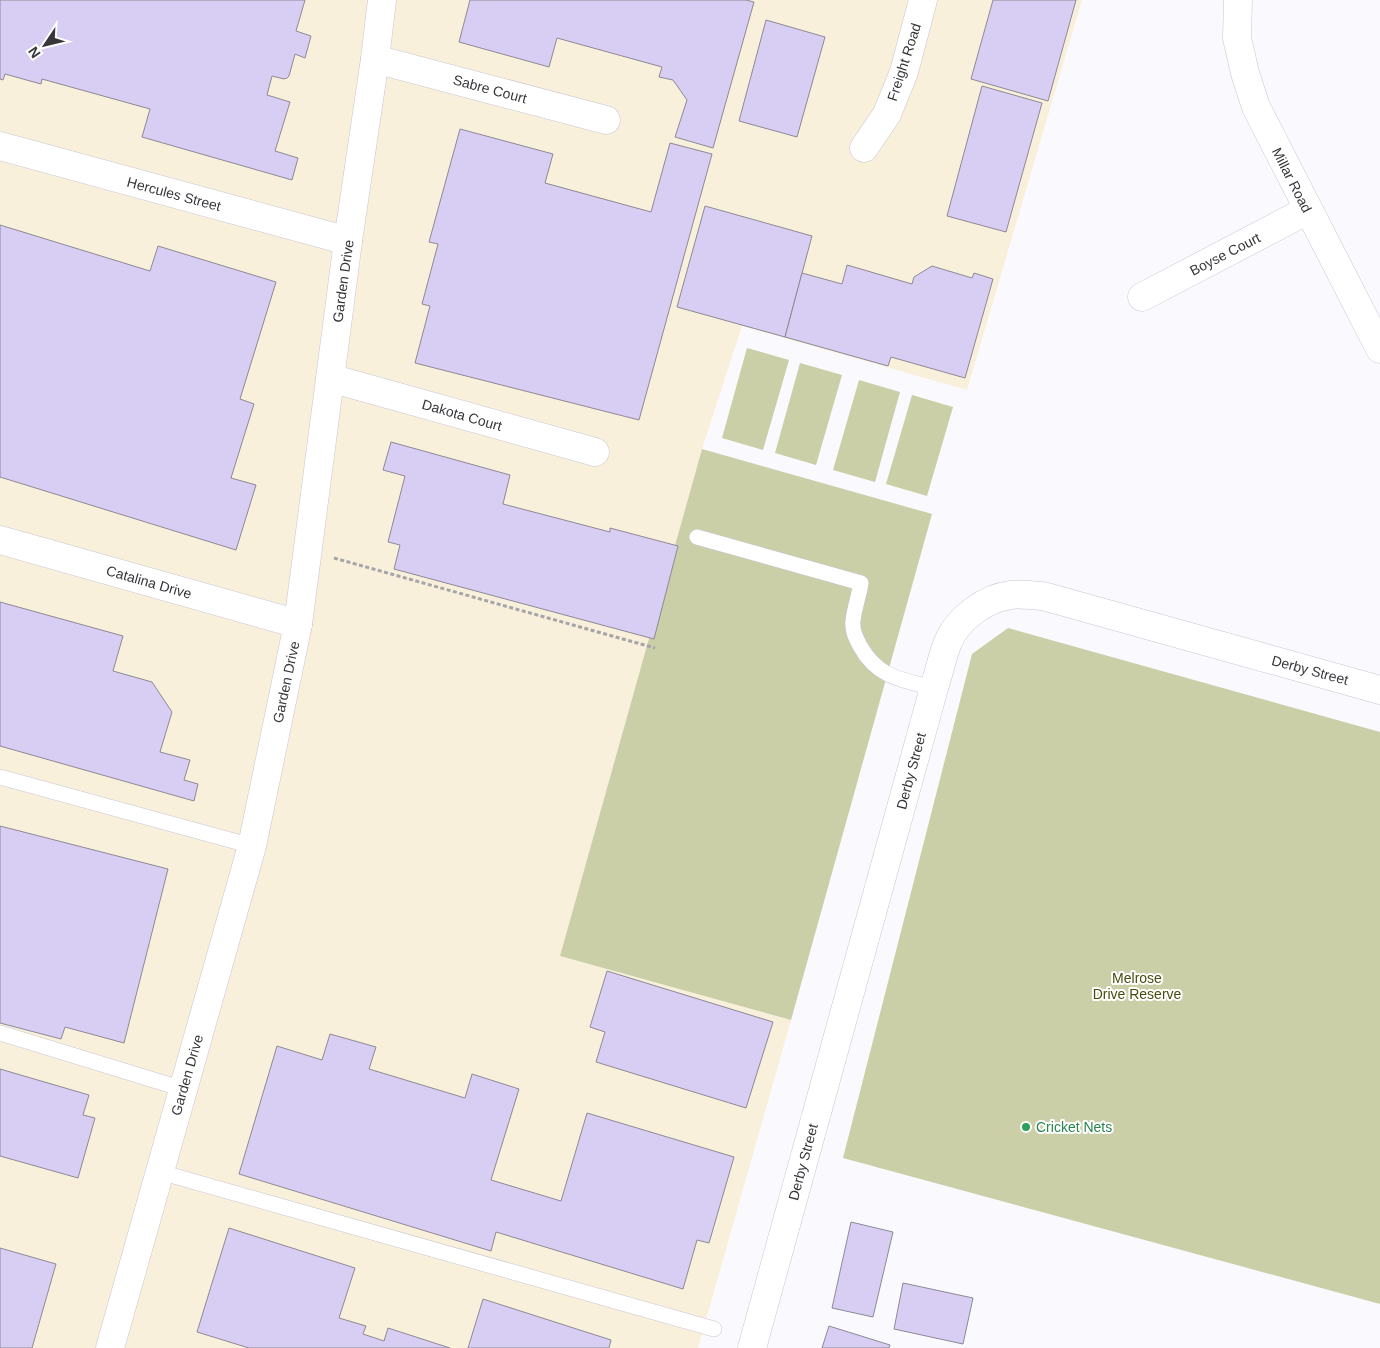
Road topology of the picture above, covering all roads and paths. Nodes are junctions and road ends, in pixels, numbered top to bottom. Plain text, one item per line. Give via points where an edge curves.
1 (382, 0) edge
2 (923, 0) edge
3 (1238, 0) edge
4 (375, 58) junction
5 (606, 120) dead end
6 (0, 146) edge
7 (864, 148) dead end
8 (1308, 210) junction
9 (348, 241) junction
10 (1142, 297) dead end
11 (1380, 350) edge
12 (330, 378) junction
13 (595, 452) dead end
14 (697, 537) dead end
15 (0, 540) edge
16 (307, 551) junction
17 (298, 624) junction
18 (655, 648) dead end
19 (934, 688) junction
20 (1380, 690) edge
21 (0, 777) edge
22 (252, 846) junction
23 (0, 1033) edge
24 (183, 1089) junction
25 (160, 1172) junction
26 (714, 1329) dead end
27 (110, 1348) edge
28 (752, 1348) edge

1 - 4 street, Garden Drive
2 - 7 street, Freight Road via 904,72 887,114
3 - 8 street, Millar Road via 1237,38 1244,73 1256,107
4 - 5 street, Sabre Court
4 - 9 street, Garden Drive
6 - 9 street, Hercules Street
8 - 10 street, Boyse Court
8 - 11 street, Millar Road
9 - 12 street, Garden Drive
12 - 13 street, Dakota Court
12 - 16 street, Garden Drive
14 - 19 lane via 861,584 853,622 854,636 863,651 887,675
15 - 17 street, Catalina Drive
16 - 17 street, Garden Drive
16 - 18 path
17 - 22 street, Garden Drive
19 - 20 street, Derby Street via 948,641 958,626 974,610 1012,594 1043,596
19 - 28 street, Derby Street
21 - 22 lane
22 - 24 street, Garden Drive
23 - 24 lane
24 - 25 street, Garden Drive
25 - 26 lane
25 - 27 street, Garden Drive

